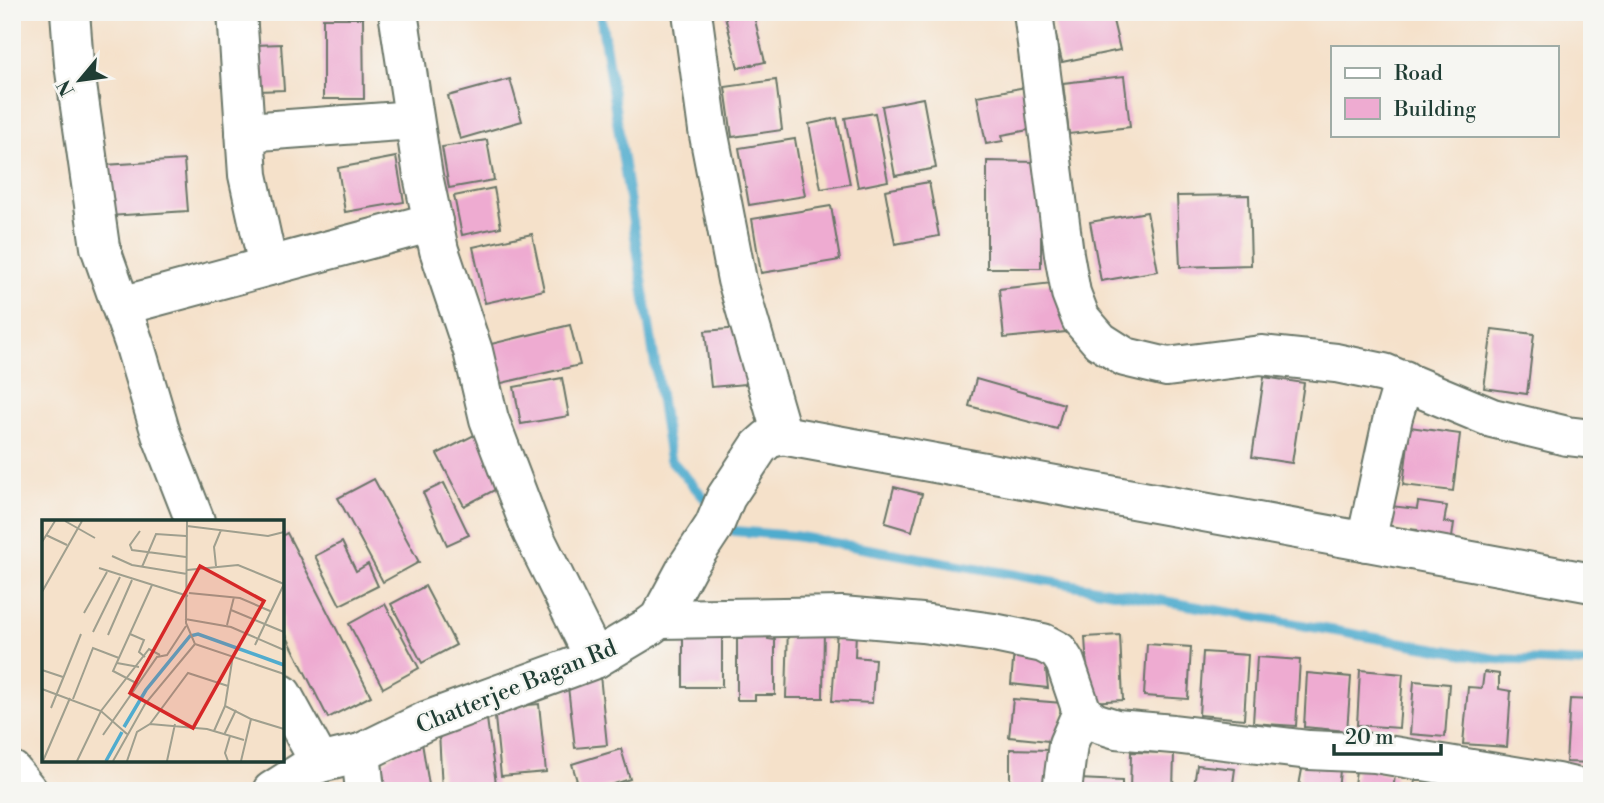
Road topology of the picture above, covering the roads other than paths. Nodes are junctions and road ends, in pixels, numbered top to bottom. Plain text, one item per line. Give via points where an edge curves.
1 (70, 12) edge
2 (237, 12) edge
3 (398, 12) edge
4 (692, 12) edge
5 (1033, 12) edge
6 (414, 120) junction
7 (245, 132) junction
8 (433, 222) junction
9 (268, 267) junction
10 (121, 306) junction
11 (1404, 380) junction
12 (782, 435) junction
13 (1592, 439) edge
14 (195, 520) edge
15 (1366, 542) junction
16 (1592, 583) edge
17 (659, 619) junction
18 (595, 659) junction
19 (284, 698) edge
20 (1082, 712) junction
21 (361, 753) junction
22 (320, 763) junction
23 (12, 771) edge
24 (1484, 781) edge
25 (1592, 790) edge
26 (28, 791) edge
27 (272, 791) edge
28 (365, 791) edge
29 (1062, 791) edge

1 - 10 street via 100,247
2 - 7 street
3 - 6 street
4 - 12 street via 708,130 737,280
5 - 11 street via 1064,254 1081,319 1100,341 1125,357 1167,367 1261,355 1336,362
6 - 7 street
6 - 8 street
7 - 9 street via 248,175
8 - 9 street
8 - 18 street via 489,419 532,532
9 - 10 street
10 - 14 street via 160,434
11 - 13 street via 1492,418
11 - 15 street
12 - 15 street
12 - 17 street, Chatterjee Bagan Rd via 760,447
15 - 16 street
17 - 18 street, Chatterjee Bagan Rd
17 - 20 street via 842,616 922,623 1043,643 1058,651 1065,663
18 - 21 street, Chatterjee Bagan Rd via 426,721
19 - 22 street
20 - 24 street via 1094,722 1116,729 1375,754
20 - 29 street via 1068,744
21 - 22 street, Chatterjee Bagan Rd
21 - 28 street
22 - 27 street, Chatterjee Bagan Rd
23 - 26 street
24 - 25 street

